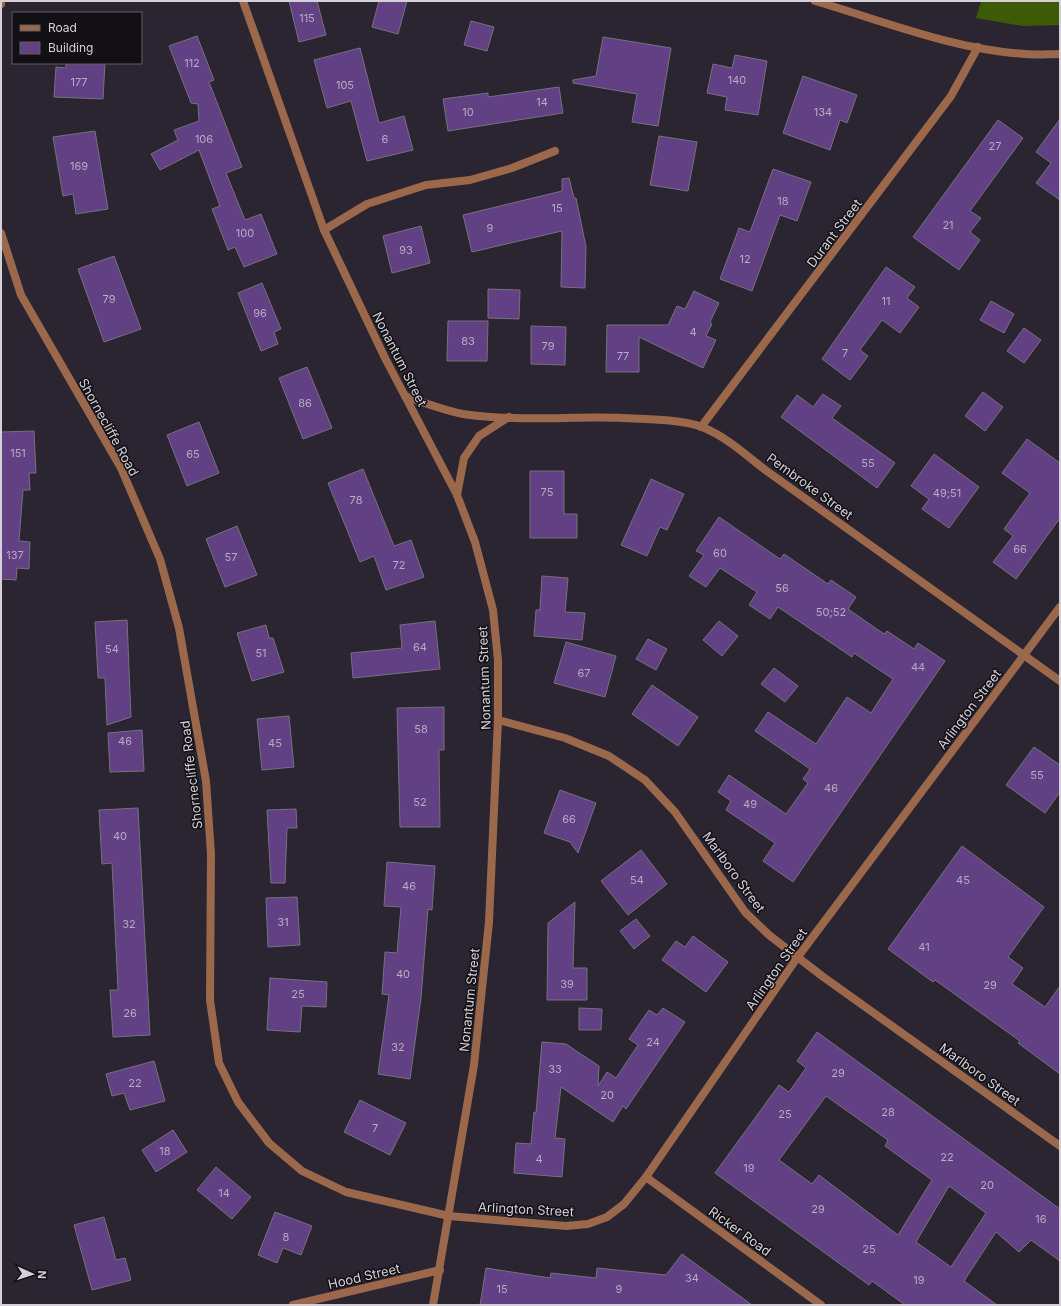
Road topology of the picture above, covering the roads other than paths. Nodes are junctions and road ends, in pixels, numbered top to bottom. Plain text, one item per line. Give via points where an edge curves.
1 (1, 1) edge
2 (243, 1) edge
3 (815, 1) edge
4 (1, 4) edge
5 (978, 47) junction
6 (1060, 54) edge
7 (555, 151) dead end
8 (324, 230) junction
9 (1, 233) edge
10 (405, 396) junction
11 (509, 417) junction
12 (701, 427) junction
13 (457, 495) junction
14 (1060, 607) edge
15 (1024, 655) junction
16 (1060, 681) edge
17 (498, 720) junction
18 (797, 958) junction
19 (1060, 1146) edge
20 (646, 1177) junction
21 (449, 1216) junction
22 (440, 1270) junction
23 (293, 1305) edge
24 (433, 1305) edge
25 (821, 1305) edge

1 - 4 street
2 - 8 street, Nonantum Street
3 - 5 street
5 - 6 street via 1024,54
5 - 12 street, Durant Street via 951,96
7 - 8 street via 512,168 470,180 426,185 367,204
8 - 10 street, Nonantum Street
9 - 21 street, Shornecliffe Road via 21,295 121,468 160,559 179,628 206,782 211,854 210,1000 219,1063 238,1102 265,1137 302,1171 346,1192
10 - 11 street, Pembroke Street via 444,410
10 - 13 street, Nonantum Street
11 - 12 street, Pembroke Street via 658,419
11 - 13 street via 479,436 464,458
12 - 15 street, Pembroke Street via 733,444 764,469
13 - 17 street, Nonantum Street via 476,542 493,610 498,660
14 - 15 street, Arlington Street
15 - 16 street, Pembroke Street
15 - 18 street, Arlington Street
17 - 18 street, Marlboro Street via 564,738 608,756 645,780 675,812 745,912
17 - 21 street, Nonantum Street via 490,922 474,1065
18 - 19 street, Marlboro Street
18 - 20 street, Arlington Street
20 - 21 street, Arlington Street via 624,1204 607,1217 588,1224 566,1226
20 - 25 street, Ricker Road
21 - 22 street, Nonantum Street
22 - 23 street, Hood Street
22 - 24 street, Nonantum Street

